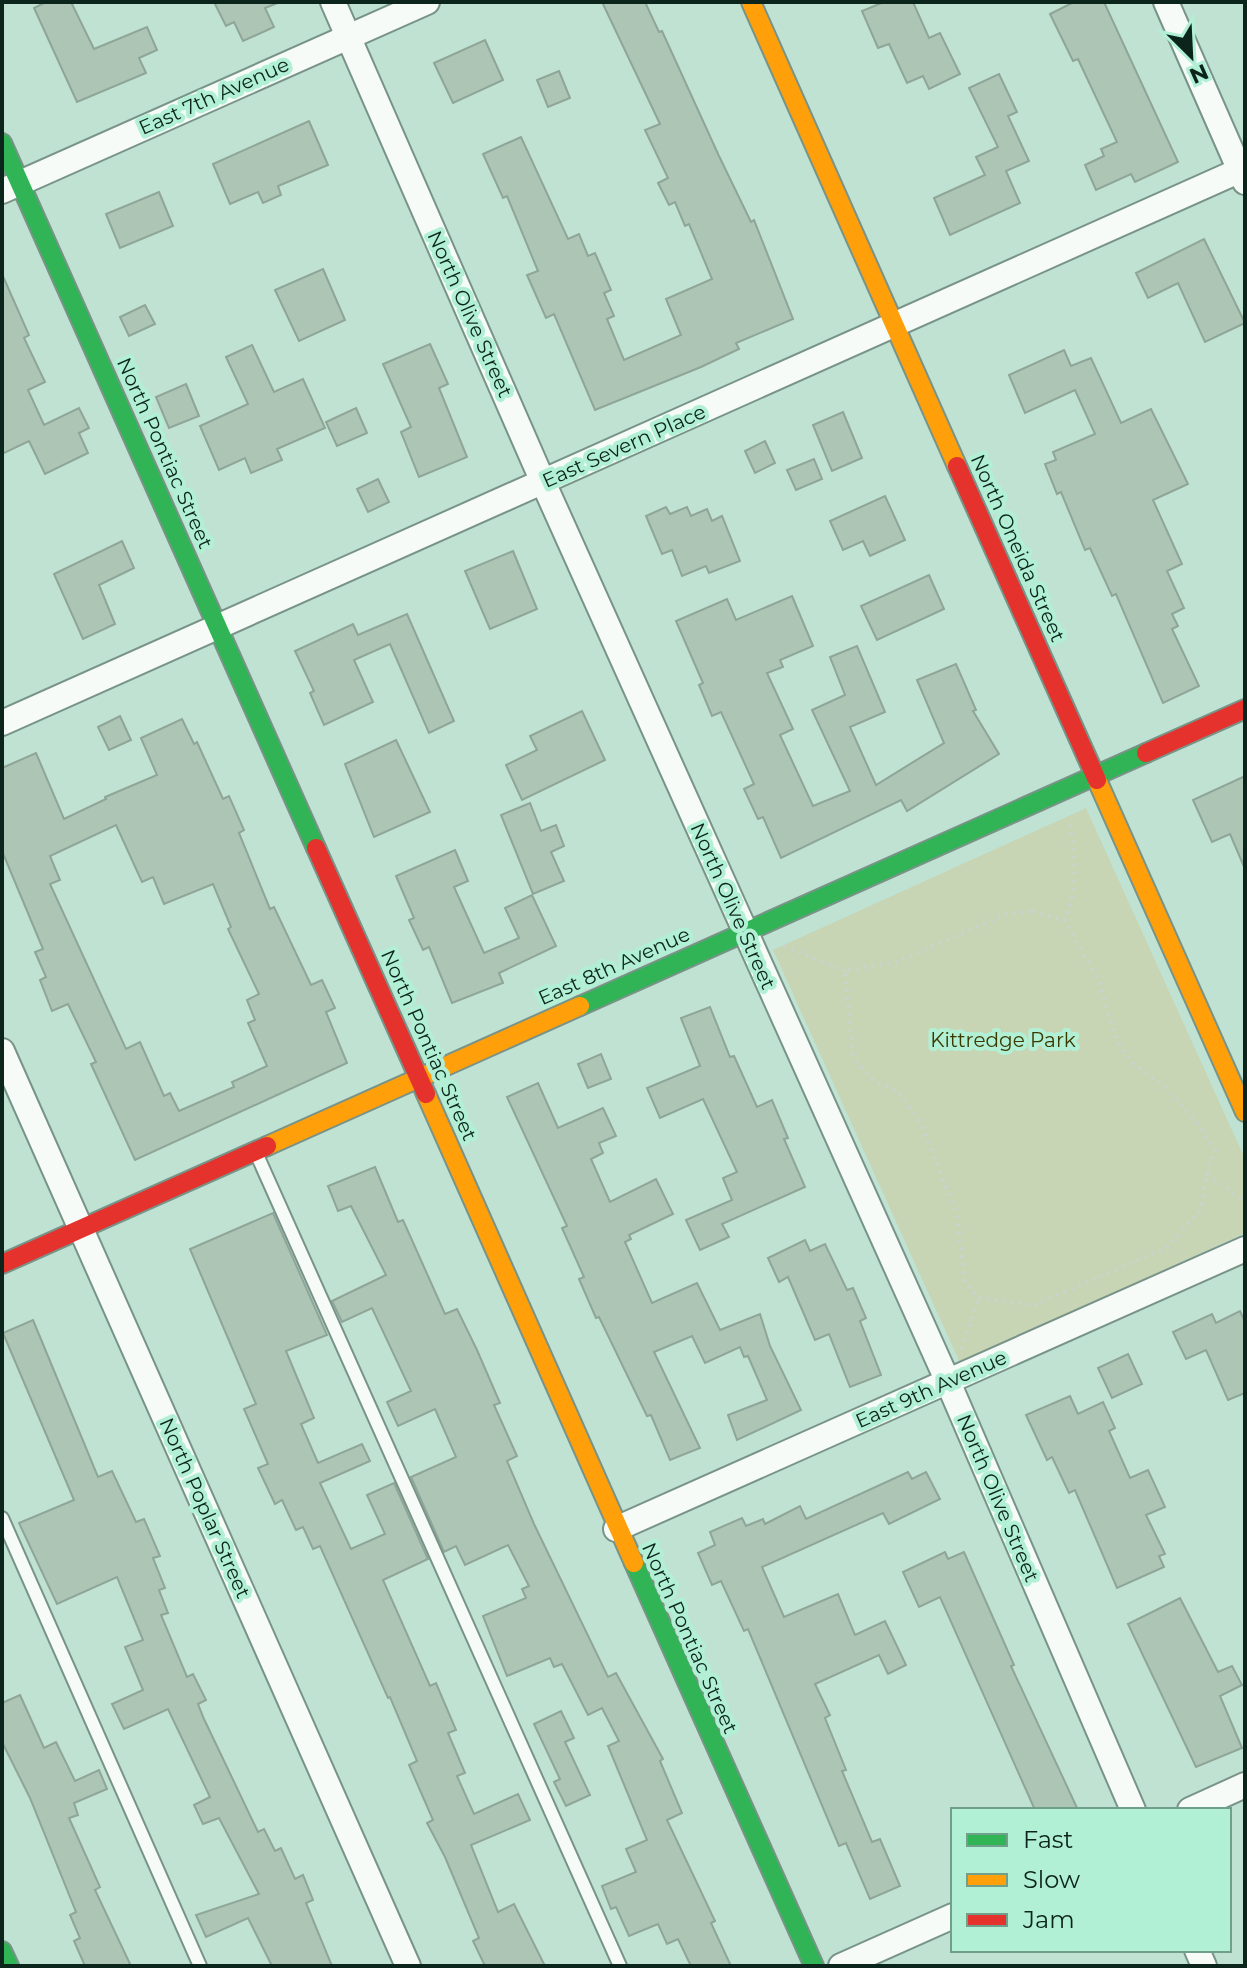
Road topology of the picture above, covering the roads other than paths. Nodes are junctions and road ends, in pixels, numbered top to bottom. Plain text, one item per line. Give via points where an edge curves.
1 (333, 2) edge
2 (427, 2) edge
3 (751, 2) edge
4 (1166, 2) edge
5 (349, 37) junction
6 (2, 143) edge
7 (1243, 174) edge
8 (11, 187) edge
9 (895, 325) junction
10 (543, 482) junction
11 (218, 626) junction
12 (1245, 709) edge
13 (2, 723) edge
14 (1096, 776) junction
15 (744, 932) junction
16 (2, 1051) edge
17 (419, 1077) junction
18 (1245, 1112) edge
19 (255, 1151) junction
20 (81, 1228) junction
21 (1245, 1249) edge
22 (2, 1264) edge
23 (945, 1377) junction
24 (2, 1518) edge
25 (616, 1529) junction
26 (1245, 1785) edge
27 (1132, 1808) edge
28 (1194, 1808) edge
29 (951, 1917) edge
30 (2, 1951) edge
31 (9, 1966) edge
32 (200, 1966) edge
33 (408, 1966) edge
34 (620, 1966) edge
35 (814, 1966) edge
36 (841, 1966) edge

1 - 5 street, North Olive Street
2 - 5 street, East 7th Avenue
3 - 9 street, North Oneida Street
4 - 7 street
5 - 8 street, East 7th Avenue
5 - 10 street, North Olive Street
6 - 8 street, North Pontiac Street
7 - 9 street, East Severn Place
8 - 11 street, North Pontiac Street
9 - 10 street, East Severn Place
9 - 14 street, North Oneida Street
10 - 11 street, East Severn Place
10 - 15 street, North Olive Street
11 - 13 street, East Severn Place
11 - 17 street, North Pontiac Street
12 - 14 street, East 8th Avenue
14 - 15 street, East 8th Avenue
14 - 18 street, North Oneida Street
15 - 17 street, East 8th Avenue
15 - 23 street, North Olive Street
16 - 20 street, North Poplar Street
17 - 19 street, East 8th Avenue
17 - 25 street, North Pontiac Street
19 - 20 street, East 8th Avenue
19 - 34 lane
20 - 22 street, East 8th Avenue
20 - 33 street, North Poplar Street
21 - 23 street, East 9th Avenue
23 - 25 street, East 9th Avenue
23 - 27 street, North Olive Street
24 - 32 lane
25 - 35 street, North Pontiac Street
26 - 28 street
29 - 36 street
30 - 31 street

